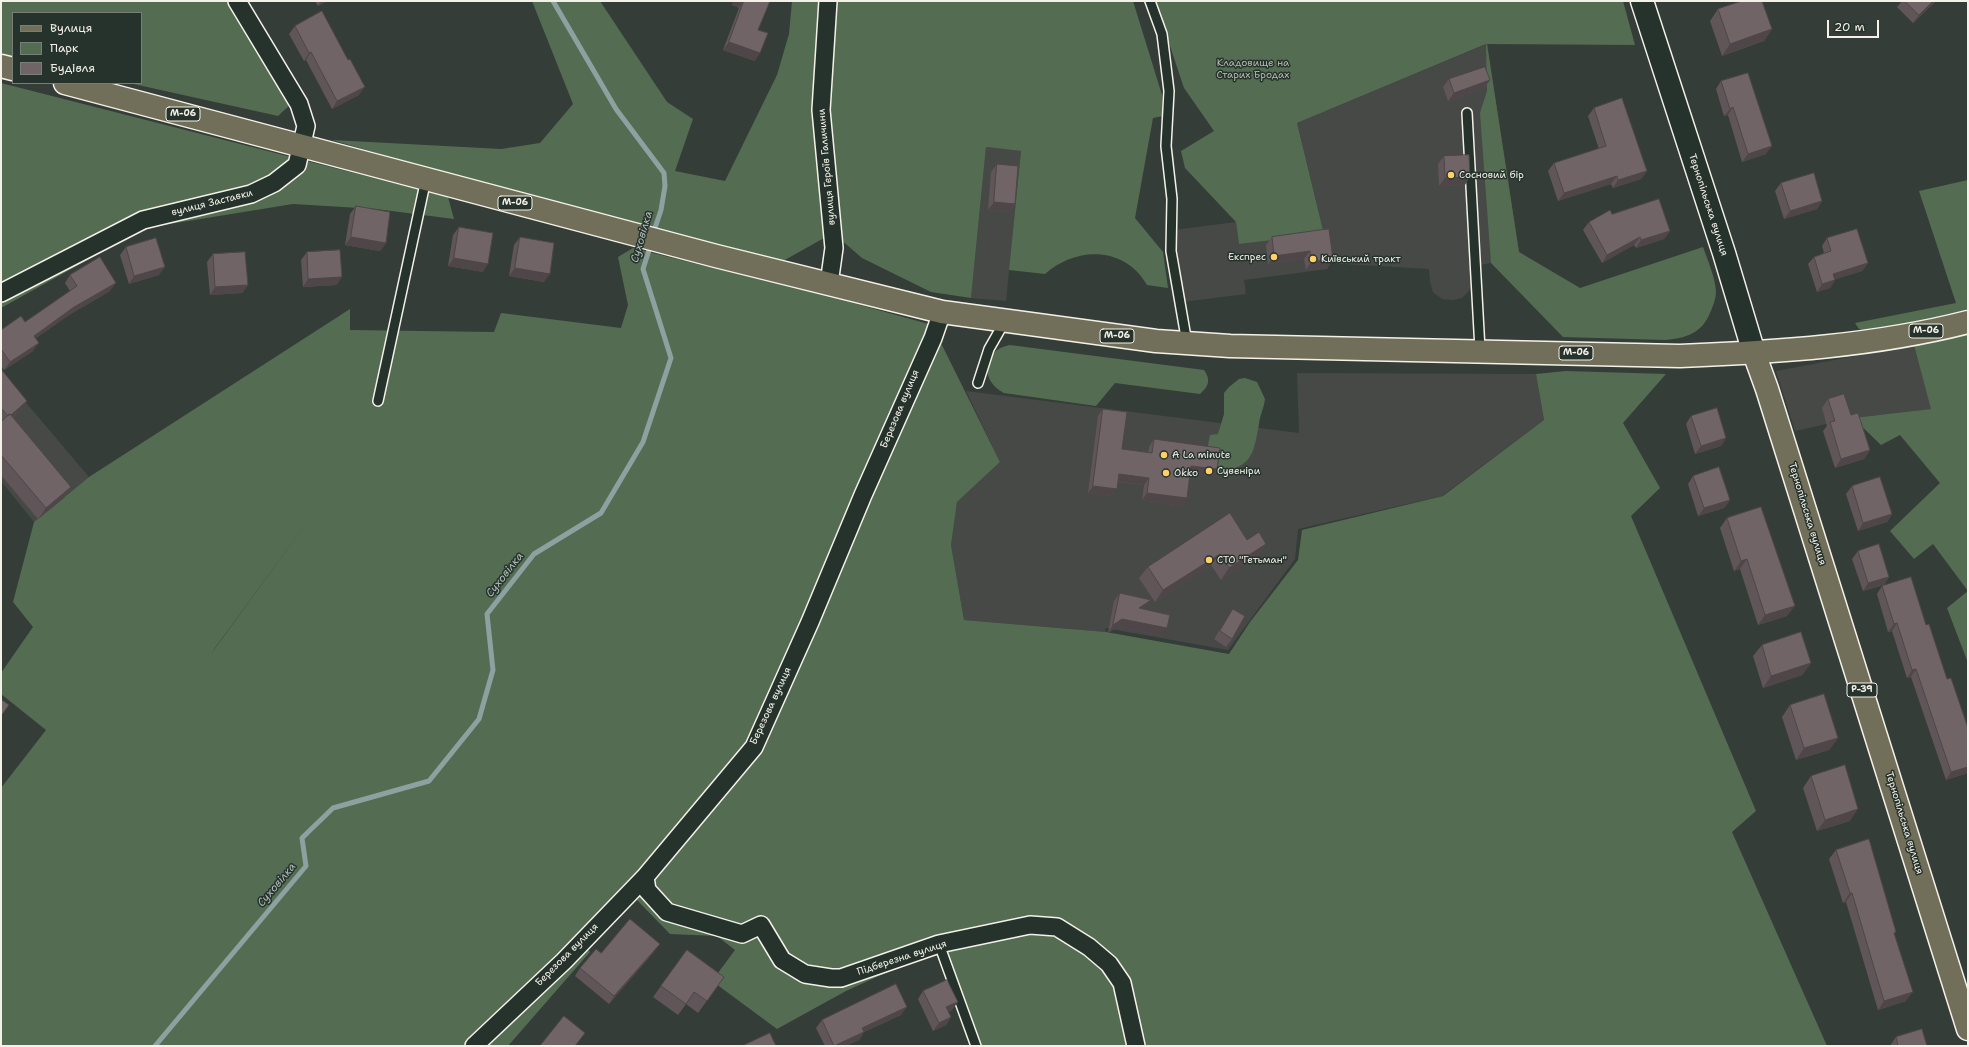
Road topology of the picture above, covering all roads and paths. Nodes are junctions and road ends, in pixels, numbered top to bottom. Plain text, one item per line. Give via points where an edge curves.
1 (237, 1) edge
2 (828, 1) edge
3 (1150, 1) edge
4 (1642, 1) edge
5 (1, 66) edge
6 (12, 69) edge
7 (69, 84) edge
8 (1467, 113) dead end
9 (302, 146) junction
10 (426, 179) junction
11 (829, 284) junction
12 (1, 293) edge
13 (942, 312) junction
14 (1005, 322) junction
15 (1968, 322) edge
16 (1187, 343) junction
17 (1480, 350) junction
18 (1754, 353) junction
19 (978, 383) dead end
20 (378, 401) dead end
21 (644, 877) junction
22 (939, 944) junction
23 (1968, 1029) edge
24 (474, 1046) edge
25 (976, 1046) edge
26 (1136, 1046) edge

1 - 9 street, вулиця Заставки via 299,104 306,126
2 - 11 street, вулиця Героїв Галичини via 821,110 834,248
3 - 16 lane via 1162,34 1169,91 1166,146 1172,199 1171,251
4 - 18 main road, Тернопільська вулиця
5 - 6 main road
7 - 9 main road, М-06
8 - 17 lane
9 - 10 main road, М-06
9 - 12 street, вулиця Заставки via 297,165 274,183 251,194 143,220
10 - 11 main road, М-06
10 - 20 lane
11 - 13 main road, М-06
13 - 14 main road, М-06
13 - 21 street, Березова вулиця via 754,747
14 - 16 main road, М-06
14 - 19 lane via 990,349
15 - 18 main road, М-06 via 1862,343
16 - 17 main road, М-06
17 - 18 main road, М-06 via 1680,356
18 - 23 main road, Тернопільська вулиця / Р-39 via 1768,389
21 - 22 street, Підберезна вулиця via 647,890 667,912 742,934 761,925 782,960 805,974 841,978
21 - 24 street, Березова вулиця via 564,961
22 - 25 lane
22 - 26 street, Підберезна вулиця via 1030,925 1057,928 1090,947 1109,964 1122,984

